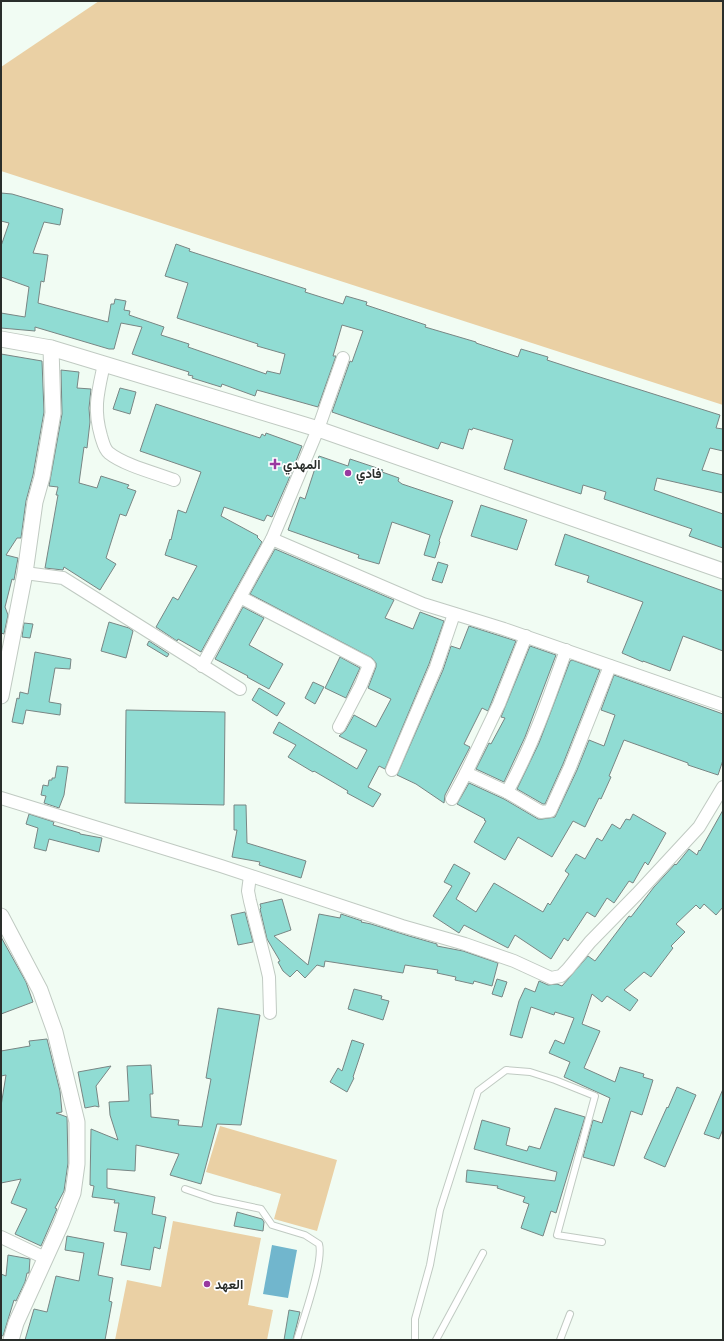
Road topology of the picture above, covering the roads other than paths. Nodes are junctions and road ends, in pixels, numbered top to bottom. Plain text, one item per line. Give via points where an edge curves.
1 (1, 339) edge
2 (52, 348) junction
3 (343, 358) dead end
4 (104, 364) junction
5 (318, 429) junction
6 (174, 480) dead end
7 (272, 539) junction
8 (723, 571) edge
9 (25, 573) junction
10 (240, 597) junction
11 (454, 614) junction
12 (526, 636) junction
13 (566, 650) junction
14 (202, 666) junction
15 (610, 666) junction
16 (240, 689) dead end
17 (1, 696) edge
18 (723, 705) edge
19 (339, 727) dead end
20 (392, 770) dead end
21 (466, 773) junction
22 (723, 787) edge
23 (507, 792) junction
24 (1, 798) edge
25 (452, 799) dead end
26 (250, 876) junction
27 (1, 916) edge
28 (270, 1013) dead end
29 (185, 1189) dead end
30 (1, 1237) edge
31 (602, 1242) dead end
32 (483, 1253) dead end
33 (45, 1258) junction
34 (570, 1314) dead end
35 (11, 1340) edge
36 (297, 1340) edge
37 (415, 1340) edge
38 (436, 1340) edge
39 (560, 1340) edge

1 - 2 street
2 - 4 street
2 - 9 street via 53,413 42,477 34,502
3 - 5 street
4 - 5 street
4 - 6 street via 97,394 96,413 108,452 128,463
5 - 7 street
5 - 8 street
7 - 10 street
7 - 11 street via 423,604
9 - 14 street via 63,578
9 - 17 street
10 - 14 street
10 - 19 street via 367,662 369,666 361,685
11 - 12 street
11 - 20 street via 436,667
12 - 13 street
12 - 21 street via 499,704
13 - 15 street
13 - 23 street via 543,713
14 - 16 street
15 - 18 street
15 - 23 street via 570,768 550,811 541,812
21 - 23 street
21 - 25 street
22 - 26 street via 699,827 561,976 551,978 514,961
24 - 26 street
26 - 28 street via 248,890 268,977
27 - 33 street via 40,990 55,1032 77,1122 77,1164 73,1193
29 - 36 lane via 214,1199 261,1209 272,1226 305,1235 319,1244 321,1254 318,1269
30 - 33 street
31 - 37 lane via 557,1235 595,1096 537,1074 506,1070 478,1091 440,1210 430,1265 415,1319
32 - 38 lane
33 - 35 street
34 - 39 lane

